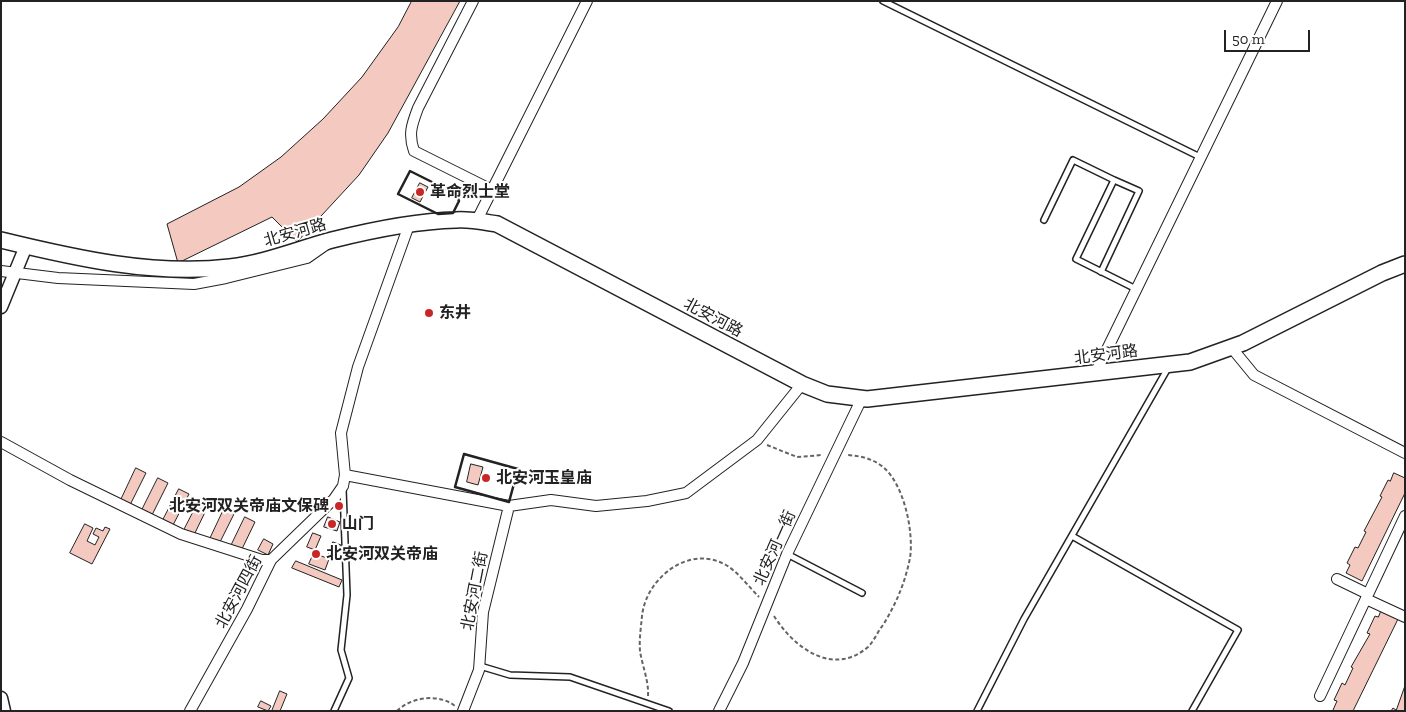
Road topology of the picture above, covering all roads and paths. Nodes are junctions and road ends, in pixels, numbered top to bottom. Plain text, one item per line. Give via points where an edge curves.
1 (473, 1) edge
2 (587, 1) edge
3 (883, 1) edge
4 (1277, 1) edge
5 (1200, 157) junction
6 (1114, 180) junction
7 (492, 190) junction
8 (1044, 220) dead end
9 (476, 222) junction
10 (409, 224) junction
11 (1, 240) edge
12 (333, 240) junction
13 (26, 246) junction
14 (1405, 264) edge
15 (1, 271) edge
16 (1101, 272) junction
17 (15, 274) junction
18 (1136, 289) junction
19 (1, 307) edge
20 (1231, 348) junction
21 (1170, 365) junction
22 (1096, 374) junction
23 (802, 384) junction
24 (862, 398) junction
25 (1, 442) edge
26 (1405, 453) edge
27 (344, 481) junction
28 (509, 506) junction
29 (1405, 516) edge
30 (1402, 530) edge
31 (1072, 536) junction
32 (787, 554) junction
33 (271, 560) junction
34 (1337, 579) dead end
35 (862, 593) dead end
36 (1367, 596) junction
37 (1405, 617) edge
38 (479, 666) junction
39 (1320, 696) dead end
40 (1, 698) edge
41 (4, 711) edge
42 (190, 711) edge
43 (334, 711) edge
44 (397, 711) edge
45 (462, 711) edge
46 (669, 711) edge
47 (719, 711) edge
48 (977, 711) edge
49 (1192, 711) edge

1 - 7 street via 418,108 410,138 414,151
2 - 7 street
3 - 5 lane
4 - 5 street
5 - 18 street
6 - 8 lane via 1073,160
6 - 16 lane via 1138,191
6 - 16 lane via 1076,260
7 - 9 street
9 - 10 main road, 北安河路 via 457,220
9 - 23 main road, 北安河路 via 497,224
10 - 12 main road, 北安河路
10 - 27 street via 358,367 341,433
11 - 13 main road, 北安河路
12 - 13 main road, 北安河路 via 232,267 198,270 147,269
12 - 17 street via 307,258 194,284
13 - 17 street
14 - 20 main road, 北安河路 via 1382,272
15 - 17 street
16 - 18 lane
17 - 19 street
18 - 22 street
20 - 21 main road, 北安河路
20 - 26 street via 1254,375
21 - 22 main road, 北安河路
21 - 31 lane
22 - 24 main road, 北安河路
23 - 24 main road, 北安河路 via 827,394
23 - 28 street via 757,440 686,493 596,506 551,500
24 - 32 street, 北安河一街
25 - 33 street via 70,480 182,534 262,560
27 - 28 street
27 - 33 street, 北安河四街 via 334,499
27 - 43 lane via 347,595 340,650 349,678
28 - 38 street, 北安河二街 via 483,612
29 - 30 street
30 - 36 street
31 - 48 lane via 1024,619
31 - 49 lane via 1238,630
32 - 35 lane
32 - 47 street, 北安河一街 via 743,663
33 - 42 street, 北安河四街 via 248,609
34 - 36 street
36 - 37 street
36 - 39 street
38 - 45 street, 北安河二街
38 - 46 lane via 510,675 570,677
40 - 41 street
44 - 45 path via 414,701 431,698 444,699

